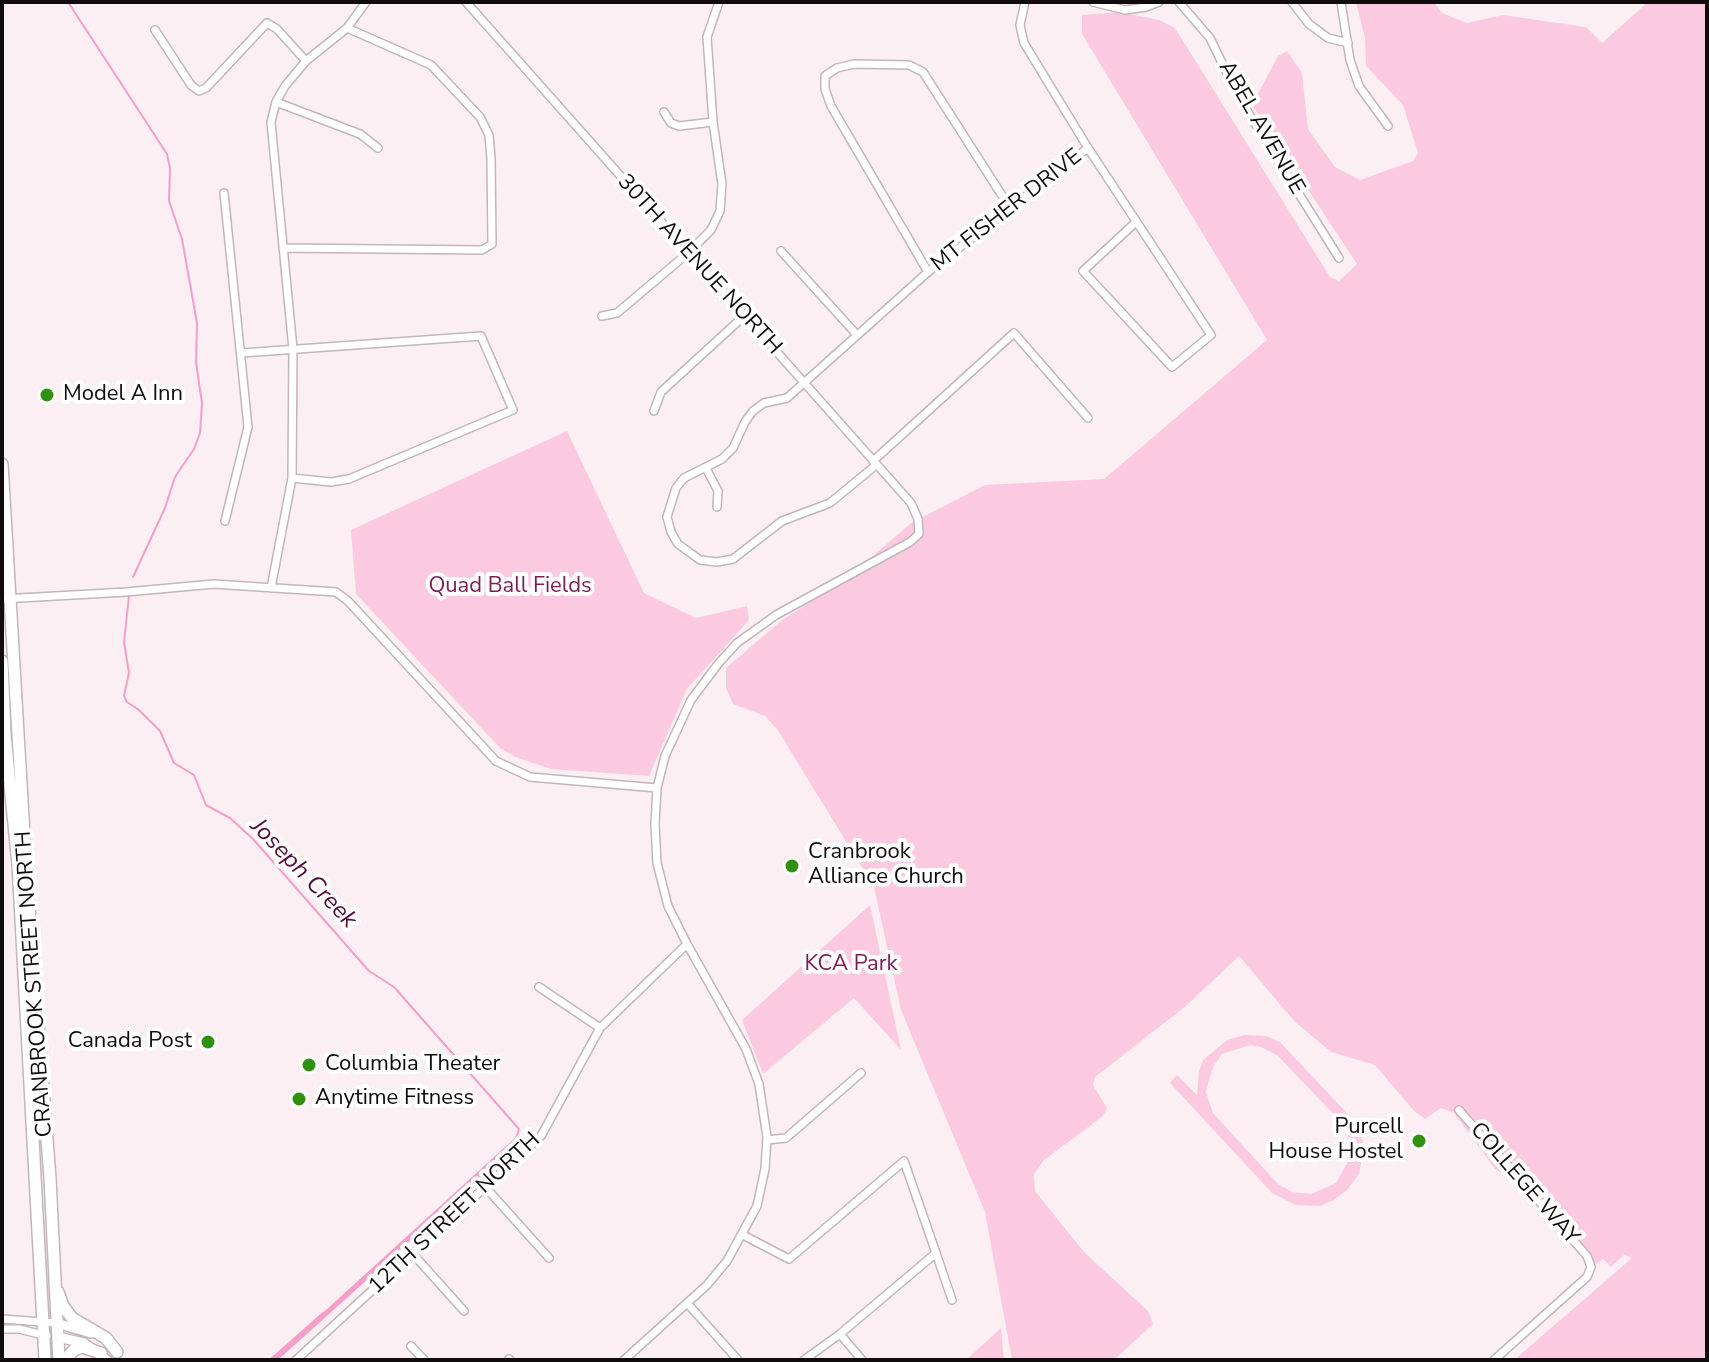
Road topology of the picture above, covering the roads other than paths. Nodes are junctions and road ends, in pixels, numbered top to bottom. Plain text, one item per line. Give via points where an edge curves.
1 (366, 2) edge
2 (466, 2) edge
3 (719, 2) edge
4 (1025, 2) edge
5 (1093, 2) edge
6 (1159, 2) edge
7 (1179, 2) edge
8 (1292, 2) edge
9 (1341, 2) edge
10 (347, 28) junction
11 (155, 30) dead end
12 (1348, 43) junction
13 (306, 61) junction
14 (276, 102) junction
15 (664, 112) dead end
16 (713, 122) junction
17 (1388, 126) dead end
18 (378, 148) dead end
19 (1088, 148) junction
20 (224, 193) dead end
21 (1010, 208) junction
22 (1136, 222) junction
23 (283, 248) junction
24 (781, 251) dead end
25 (688, 253) junction
26 (1339, 258) dead end
27 (928, 272) junction
28 (602, 316) dead end
29 (744, 316) junction
30 (857, 335) junction
31 (293, 349) junction
32 (242, 353) junction
33 (804, 383) junction
34 (654, 411) dead end
35 (1088, 418) dead end
36 (875, 463) junction
37 (2, 464) edge
38 (706, 468) junction
39 (292, 478) junction
40 (717, 507) dead end
41 (225, 521) dead end
42 (271, 588) junction
43 (6, 599) edge
44 (2, 661) edge
45 (657, 788) junction
46 (687, 944) junction
47 (539, 987) dead end
48 (600, 1028) junction
49 (861, 1073) dead end
50 (1459, 1110) dead end
51 (767, 1140) junction
52 (487, 1189) junction
53 (743, 1235) junction
54 (936, 1253) junction
55 (413, 1254) junction
56 (549, 1258) dead end
57 (54, 1274) junction
58 (952, 1300) dead end
59 (687, 1303) junction
60 (464, 1311) dead end
61 (2, 1319) edge
62 (42, 1322) junction
63 (56, 1323) junction
64 (2, 1329) edge
65 (840, 1334) junction
66 (43, 1336) junction
67 (58, 1337) junction
68 (411, 1346) dead end
69 (112, 1356) edge
70 (626, 1359) edge
71 (45, 1360) edge
72 (62, 1360) edge
73 (296, 1360) edge
74 (424, 1360) edge
75 (738, 1360) edge
76 (804, 1360) edge
77 (862, 1360) edge
78 (1494, 1360) edge

1 - 10 street
2 - 25 street, 30TH AVENUE NORTH
3 - 16 street via 707,37
4 - 19 street, MT FISHER DRIVE via 1020,25 1024,43
5 - 6 street via 1125,10
7 - 26 street, ABEL AVENUE via 1210,38 1239,98
8 - 12 street via 1328,38
9 - 12 street
10 - 13 street
10 - 23 street via 431,65 480,117 489,135 492,244 482,250
11 - 13 street via 199,91 267,23
12 - 17 street via 1359,86
13 - 14 street
14 - 18 street via 360,134
14 - 23 street via 271,122
15 - 16 street via 679,126
16 - 25 street via 722,184 720,211 711,230
19 - 21 street, MT FISHER DRIVE
19 - 22 street
20 - 32 street
21 - 27 street, MT FISHER DRIVE
21 - 27 street via 923,72 909,65 854,64 825,76 831,106
22 - 22 street via 1083,271 1172,367 1211,335
23 - 31 street
24 - 30 street
25 - 28 street via 617,313
25 - 29 street, 30TH AVENUE NORTH
27 - 30 street, MT FISHER DRIVE
29 - 33 street, 30TH AVENUE NORTH
29 - 34 street via 661,392
30 - 33 street, MT FISHER DRIVE
31 - 32 street
31 - 39 street
31 - 39 street via 481,336 513,410 349,479
32 - 41 street via 248,427
33 - 36 street, 30TH AVENUE NORTH
33 - 38 street, MT FISHER DRIVE via 787,398 753,411 733,448
35 - 36 street, MT FISHER DRIVE via 1014,333
36 - 38 street, MT FISHER DRIVE via 830,503 782,521 733,559 717,562 688,553 678,544 667,517 676,488
36 - 45 street, 30TH AVENUE NORTH via 911,503 919,534 737,643 691,700 665,756
37 - 43 highway, CRANBROOK STREET NORTH
38 - 40 street via 718,491
39 - 42 street
42 - 43 street via 214,584
42 - 45 street via 336,592 348,601 496,761 513,771
43 - 57 highway, CRANBROOK STREET NORTH
44 - 62 highway, CRANBROOK STREET NORTH
45 - 46 street via 657,863 668,906
46 - 48 street, 12TH STREET NORTH
46 - 51 street via 746,1049 759,1084
47 - 48 street
48 - 52 street, 12TH STREET NORTH via 541,1136
49 - 51 street via 786,1138
50 - 78 street, COLLEGE WAY via 1587,1256 1591,1267 1587,1277
51 - 53 street via 757,1206
52 - 55 street, 12TH STREET NORTH
52 - 56 street
53 - 54 street via 789,1259 904,1161
53 - 59 street via 727,1261
54 - 58 street
54 - 65 street
55 - 60 street
55 - 73 street, 12TH STREET NORTH
57 - 63 highway, CRANBROOK STREET NORTH
57 - 69 highway via 67,1312 106,1338
59 - 70 street
59 - 75 street
61 - 62 street
62 - 63 street
62 - 66 highway, CRANBROOK STREET NORTH
63 - 67 highway, CRANBROOK STREET NORTH
63 - 69 main road via 102,1338
64 - 66 street
65 - 76 street
65 - 77 street
66 - 67 street
66 - 71 highway, CRANBROOK STREET NORTH
67 - 69 main road
67 - 72 highway, CRANBROOK STREET NORTH
68 - 74 street
69 - 72 highway via 82,1347

